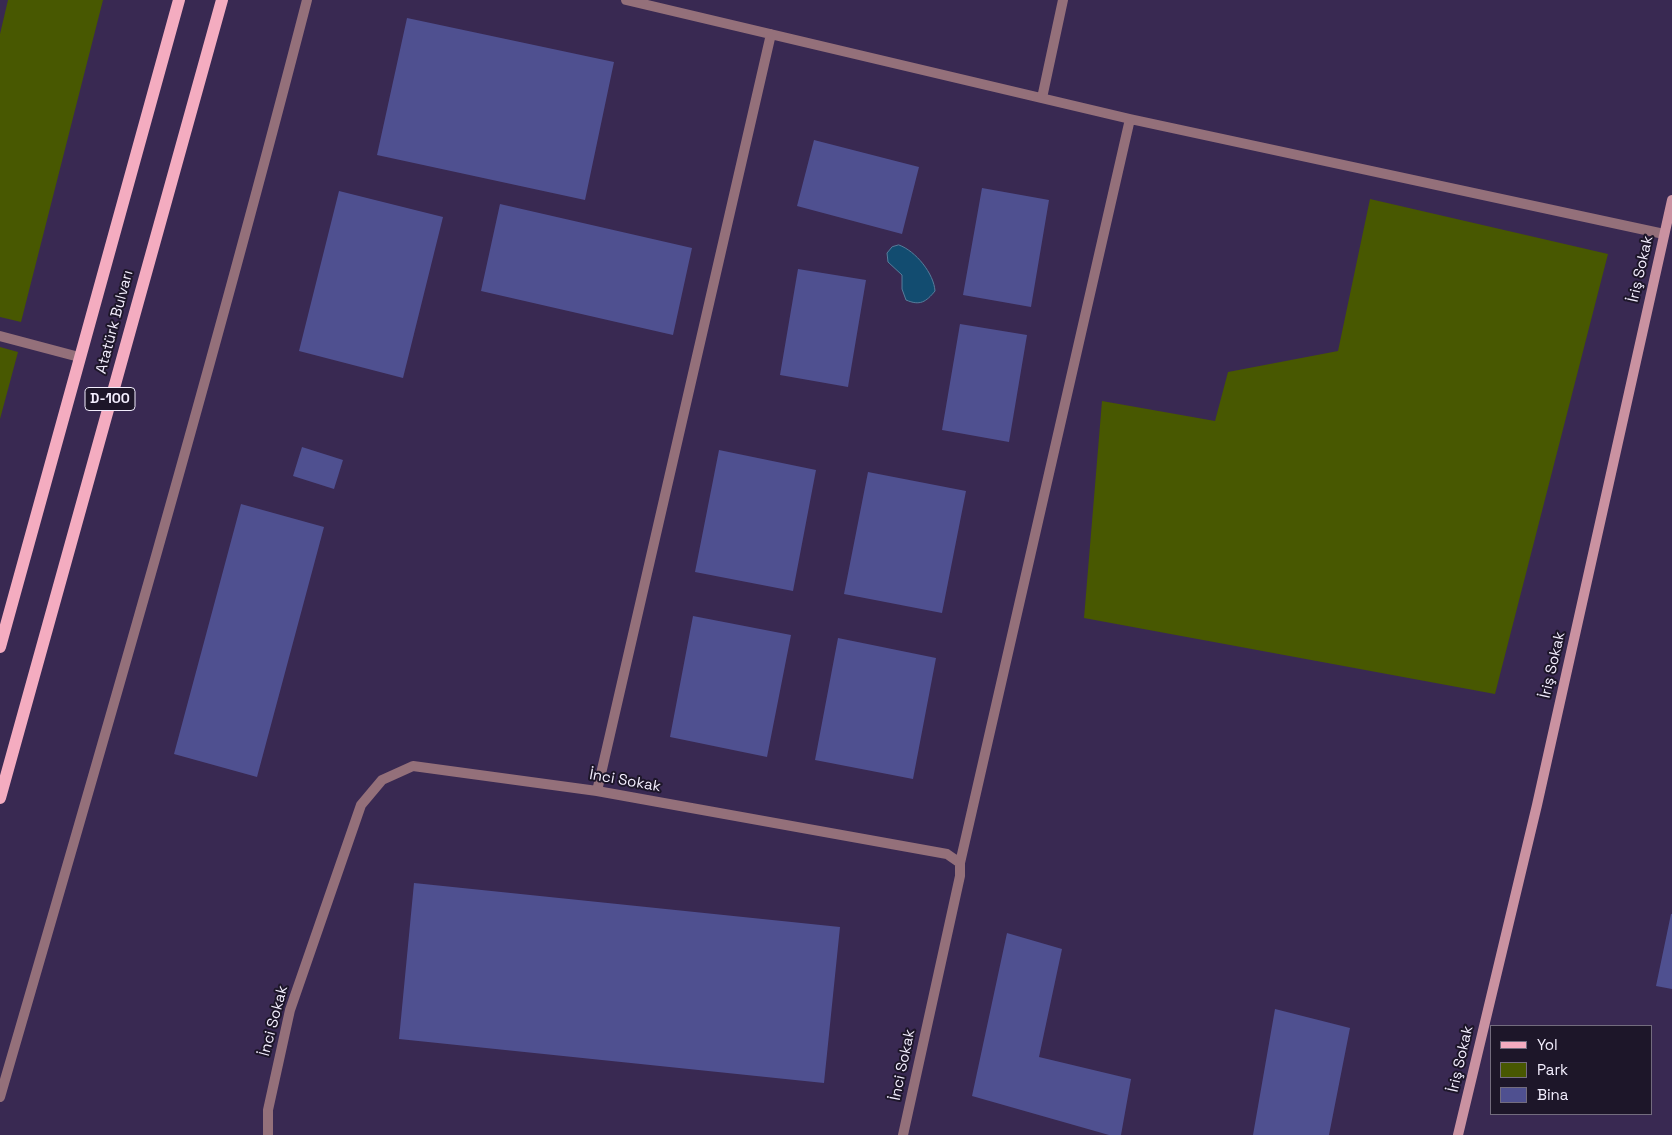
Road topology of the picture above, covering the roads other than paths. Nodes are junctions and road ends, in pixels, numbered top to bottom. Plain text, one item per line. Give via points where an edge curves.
1 (179, 0) edge
2 (222, 0) edge
3 (306, 0) edge
4 (626, 0) edge
5 (1063, 0) edge
6 (771, 34) junction
7 (1042, 98) junction
8 (1130, 119) junction
9 (1672, 200) edge
10 (1664, 234) junction
11 (0, 336) edge
12 (79, 357) junction
13 (0, 647) edge
14 (597, 791) junction
15 (0, 798) edge
16 (960, 863) junction
17 (0, 1098) edge
18 (268, 1135) edge
19 (903, 1135) edge
20 (1458, 1135) edge

1 - 12 main road, Atatürk Bulvarı / D-100
2 - 15 main road, Atatürk Bulvarı / D-100
3 - 17 street via 202,395
4 - 6 street
5 - 7 street
6 - 7 street
6 - 14 street
7 - 8 street
8 - 10 street
8 - 16 street
9 - 10 main road, İriş Sokak
10 - 20 main road, İriş Sokak via 1537,805
11 - 12 street
12 - 13 main road, Atatürk Bulvarı / D-100
14 - 16 street, İnci Sokak via 947,854
14 - 18 street, İnci Sokak via 413,766 382,780 361,805 290,1010 268,1110
16 - 19 street, İnci Sokak via 960,876

